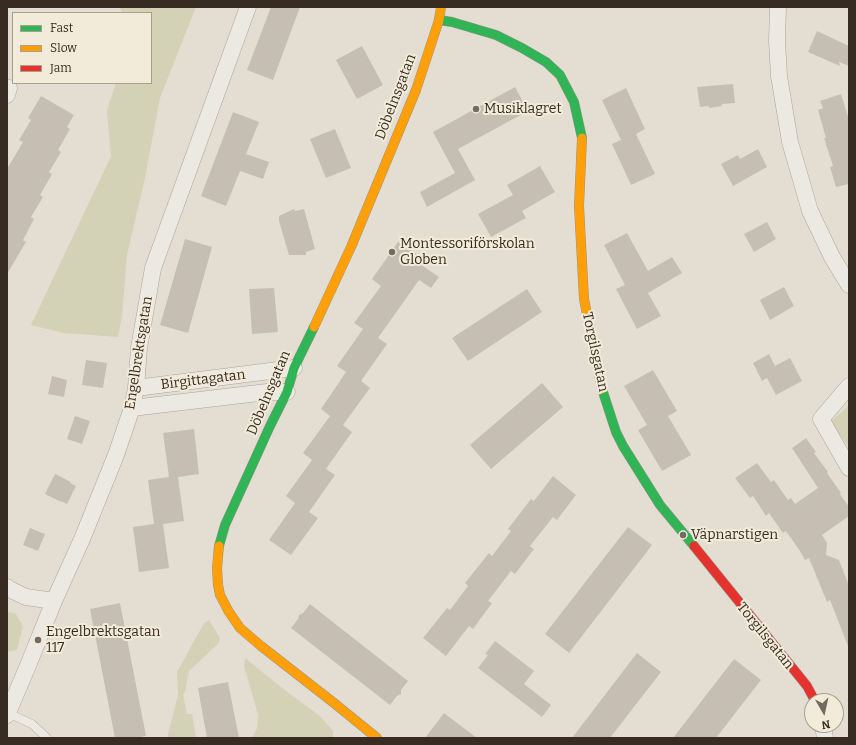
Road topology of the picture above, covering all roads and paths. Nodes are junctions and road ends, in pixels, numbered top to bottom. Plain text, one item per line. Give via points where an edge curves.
1 (248, 7) edge
2 (441, 7) edge
3 (778, 7) edge
4 (438, 20) junction
5 (849, 285) edge
6 (294, 368) junction
7 (849, 386) edge
8 (136, 388) junction
9 (287, 392) junction
10 (132, 408) junction
11 (849, 468) edge
12 (7, 587) edge
13 (54, 601) junction
14 (811, 693) edge
15 (7, 714) edge
16 (47, 738) edge
17 (376, 738) edge

1 - 8 street, Engelbrektsgatan via 153,268 139,348
2 - 4 street, Döbelnsgatan
3 - 5 street via 779,76 790,142 810,211 832,258
4 - 6 street, Döbelnsgatan via 416,90 352,247
4 - 14 street, Torgilsgatan via 496,36 546,62 560,75 574,102 582,137 580,206 584,299 602,388 616,432 660,505
6 - 8 street, Birgittagatan
6 - 9 street, Döbelnsgatan
7 - 11 street via 820,418
8 - 10 street, Engelbrektsgatan
9 - 10 street, Birgittagatan
9 - 17 street, Döbelnsgatan via 225,525 218,549 220,595 240,628
10 - 13 street, Engelbrektsgatan via 116,455
12 - 13 street via 26,597
13 - 15 street, Engelbrektsgatan
15 - 16 lane via 32,724

